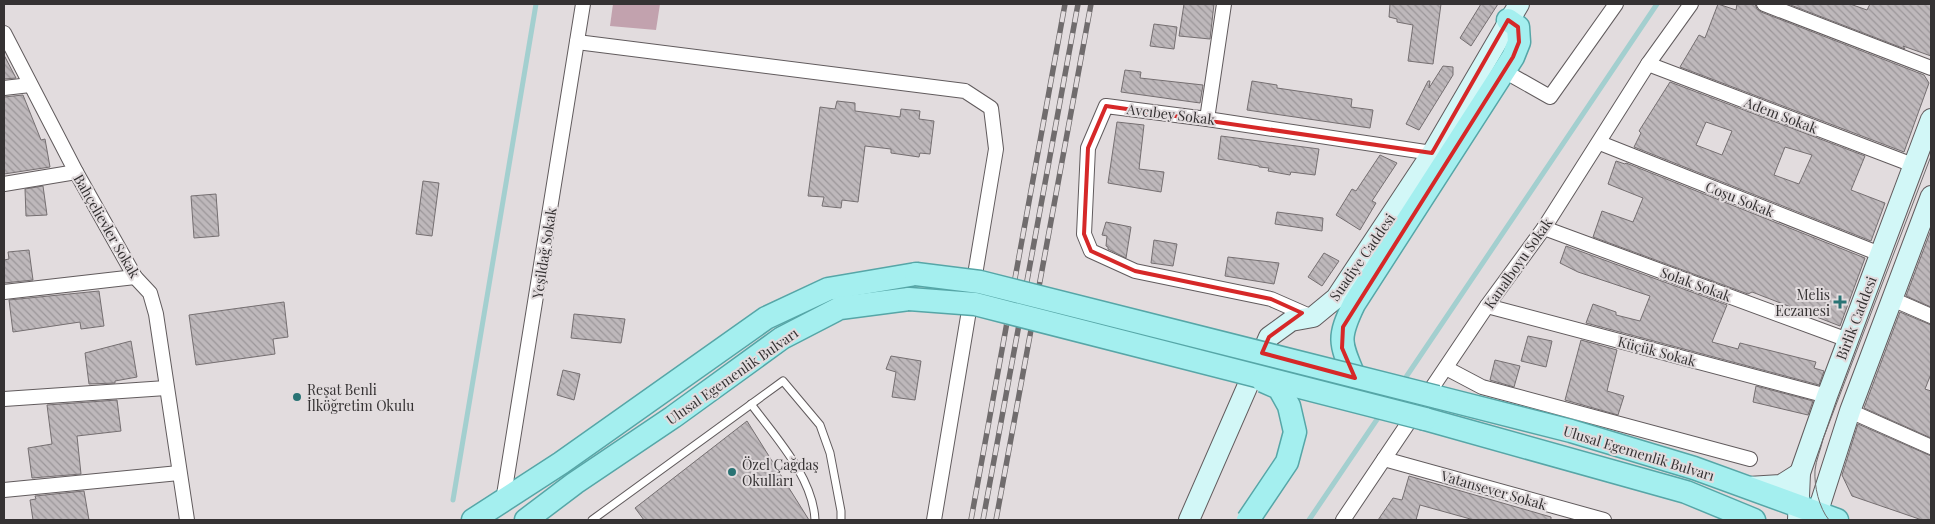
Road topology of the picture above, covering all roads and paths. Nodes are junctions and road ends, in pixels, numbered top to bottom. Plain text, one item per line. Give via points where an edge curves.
1 (583, 4) edge
2 (1224, 4) edge
3 (1616, 4) edge
4 (1691, 4) edge
5 (1764, 4) edge
6 (1513, 12) edge
7 (4, 33) edge
8 (577, 42) junction
9 (1648, 64) junction
10 (1931, 68) edge
11 (1504, 71) junction
12 (30, 85) junction
13 (4, 88) edge
14 (1207, 119) junction
15 (1931, 119) edge
16 (1600, 143) junction
17 (1432, 153) junction
18 (1913, 166) junction
19 (76, 172) junction
20 (4, 184) edge
21 (1931, 196) edge
22 (1544, 228) junction
23 (1880, 254) junction
24 (135, 277) junction
25 (4, 292) edge
26 (1892, 299) junction
27 (1487, 306) junction
28 (1931, 316) edge
29 (1313, 317) junction
30 (1848, 340) junction
31 (1446, 368) junction
32 (1249, 374) junction
33 (1355, 378) junction
34 (166, 388) junction
35 (1827, 396) junction
36 (4, 400) edge
37 (750, 404) junction
38 (1850, 411) junction
39 (1931, 447) edge
40 (1384, 459) junction
41 (1750, 459) dead end
42 (179, 473) junction
43 (1800, 473) junction
44 (1742, 486) junction
45 (4, 490) edge
46 (503, 501) junction
47 (1813, 516) edge
48 (187, 520) edge
49 (473, 520) edge
50 (526, 520) edge
51 (592, 520) edge
52 (815, 520) edge
53 (841, 520) edge
54 (934, 520) edge
55 (1189, 520) edge
56 (1248, 520) edge
57 (1343, 520) edge
58 (1604, 520) edge
59 (1754, 520) edge

1 - 8 street, Yeşildağ Sokak
2 - 14 street
3 - 11 street via 1550,97
4 - 9 street, Kanalboyu Sokak
5 - 10 street
6 - 11 main road via 1519,42
6 - 17 main road, Suadiye Caddesi
7 - 12 street, Bahçelievler Sokak
8 - 46 street, Yeşildağ Sokak
8 - 54 street via 965,91 991,108 996,149
9 - 16 street, Kanalboyu Sokak
9 - 18 street, Adem Sokak
11 - 33 main road via 1354,304 1343,327 1342,348
12 - 13 street
12 - 19 street, Bahçelievler Sokak
14 - 17 street, Avcıbey Sokak
14 - 29 street, Avcıbey Sokak via 1106,106 1088,148 1084,234 1091,251 1135,271 1271,299
15 - 18 main road, Birlik Caddesi
16 - 22 street, Kanalboyu Sokak
16 - 23 street, Coşu Sokak
17 - 29 main road, Suadiye Caddesi via 1336,298
18 - 23 main road, Birlik Caddesi
19 - 20 street
19 - 24 street, Bahçelievler Sokak
21 - 26 main road, Birlik Caddesi
22 - 27 street, Kanalboyu Sokak
22 - 30 street, Solak Sokak
23 - 30 main road, Birlik Caddesi
24 - 25 street
24 - 34 street, Bahçelievler Sokak via 150,294 156,314
26 - 28 street
26 - 38 main road, Birlik Caddesi
27 - 31 street, Kanalboyu Sokak
27 - 35 street, Küçük Sokak
29 - 55 main road, Suadiye Caddesi via 1291,321 1269,337
30 - 35 main road, Birlik Caddesi
31 - 40 street, Kanalboyu Sokak
31 - 41 street via 1482,387
32 - 50 main road, Ulusal Egemenlik Bulvarı, bridge via 975,304 909,299 840,308 782,338
32 - 56 main road, bridge via 1279,388 1289,406 1295,432 1287,462
32 - 59 main road, Ulusal Egemenlik Bulvarı, bridge via 1686,492
33 - 44 main road, Ulusal Egemenlik Bulvarı, bridge via 1571,431
33 - 46 main road, Ulusal Egemenlik Bulvarı, bridge via 980,282 916,274 828,288 766,318
34 - 36 street
34 - 42 street, Bahçelievler Sokak
35 - 43 main road, Birlik Caddesi
37 - 51 lane
37 - 52 lane via 795,463 813,502
37 - 53 lane via 783,381 820,425 830,453
38 - 39 street
38 - 47 main road, Birlik Caddesi
40 - 57 street, Kanalboyu Sokak
40 - 58 street, Vatansever Sokak
42 - 45 street
42 - 48 street, Bahçelievler Sokak
43 - 44 main road via 1781,485
43 - 47 main road, Birlik Caddesi
44 - 47 main road, Ulusal Egemenlik Bulvarı
46 - 49 main road, Ulusal Egemenlik Bulvarı

